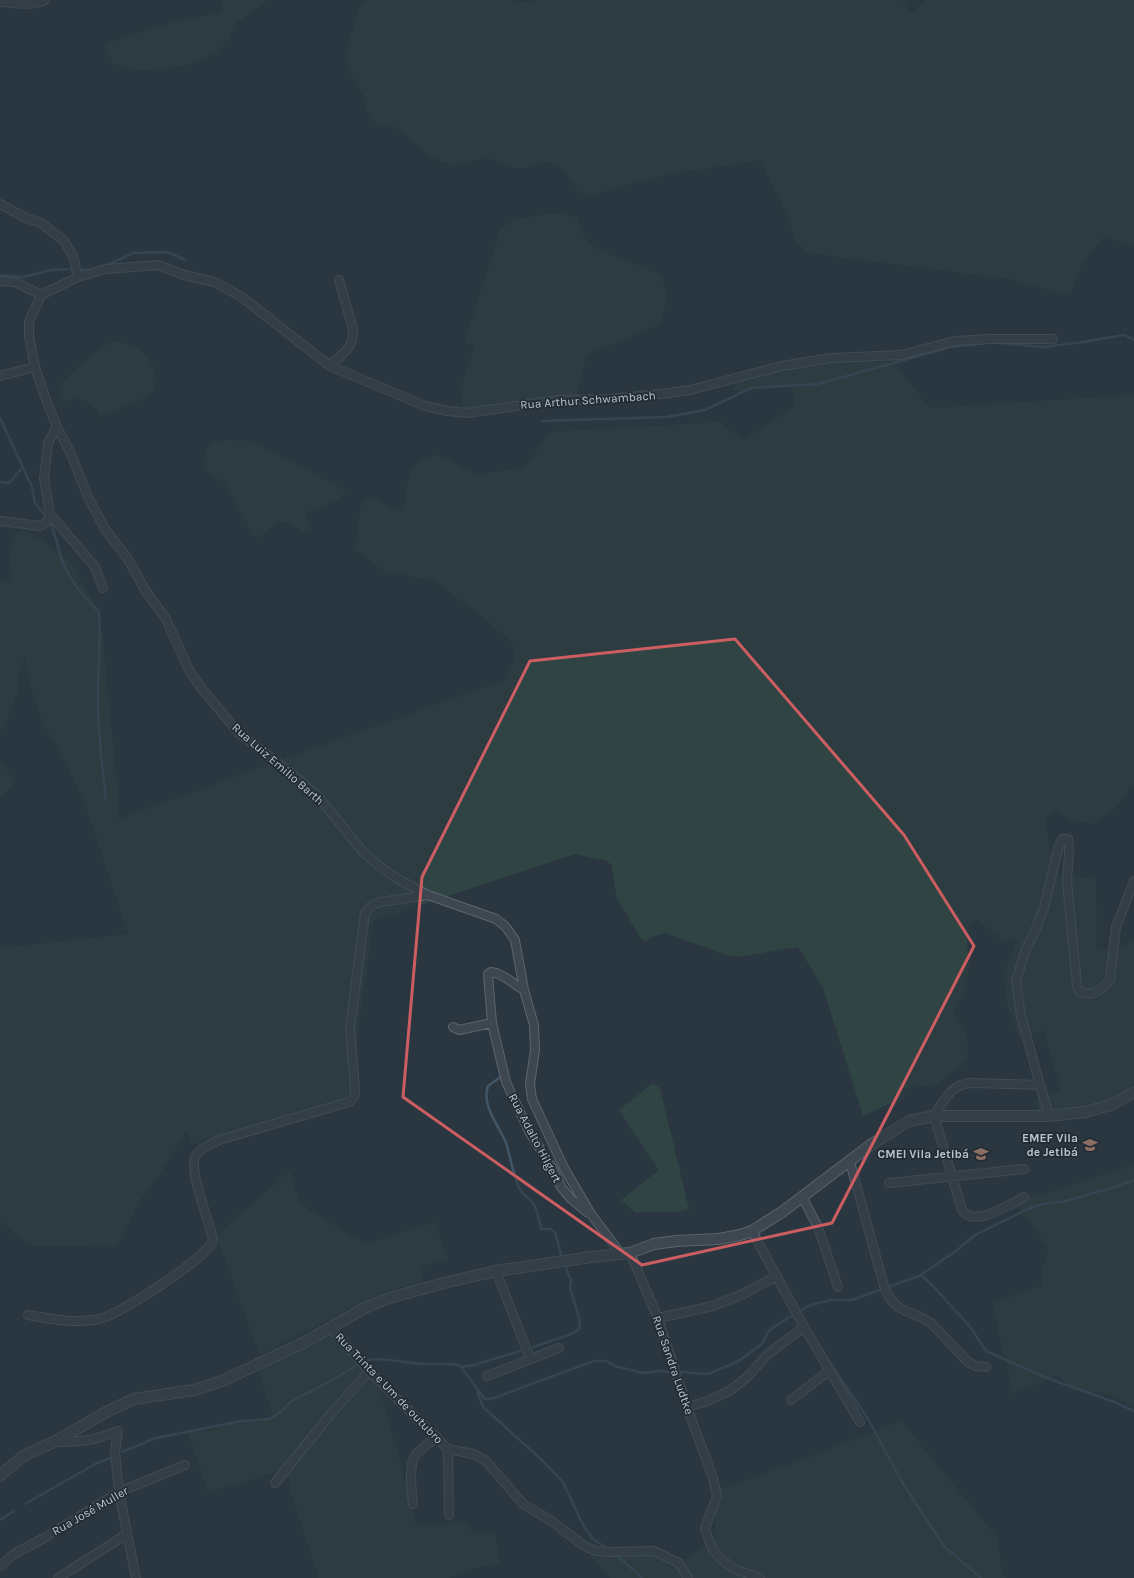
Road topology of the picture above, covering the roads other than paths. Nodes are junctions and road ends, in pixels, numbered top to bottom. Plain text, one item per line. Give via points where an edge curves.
1 (43, 0) edge
2 (0, 1) edge
3 (0, 204) edge
4 (78, 277) junction
5 (339, 280) dead end
6 (0, 281) edge
7 (41, 296) junction
8 (1054, 339) dead end
9 (330, 366) junction
10 (35, 368) junction
11 (0, 376) edge
12 (57, 427) junction
13 (50, 514) junction
14 (0, 521) edge
15 (103, 588) dead end
16 (1134, 881) edge
17 (428, 895) junction
18 (524, 990) junction
19 (492, 1023) junction
20 (453, 1027) dead end
21 (1040, 1085) junction
22 (1134, 1092) edge
23 (1134, 1097) edge
24 (1111, 1105) junction
25 (934, 1116) junction
26 (1049, 1116) junction
27 (850, 1162) junction
28 (1024, 1168) dead end
29 (953, 1176) junction
30 (889, 1183) dead end
31 (802, 1197) junction
32 (1024, 1197) dead end
33 (591, 1214) junction
34 (752, 1231) junction
35 (625, 1253) junction
36 (496, 1271) junction
37 (777, 1276) junction
38 (838, 1287) dead end
39 (28, 1315) dead end
40 (658, 1318) junction
41 (330, 1327) junction
42 (804, 1327) junction
43 (559, 1348) dead end
44 (530, 1358) junction
45 (986, 1367) dead end
46 (830, 1370) junction
47 (369, 1371) junction
48 (487, 1376) dead end
49 (791, 1400) dead end
50 (687, 1407) junction
51 (860, 1422) dead end
52 (436, 1438) junction
53 (54, 1442) junction
54 (448, 1449) junction
55 (185, 1465) dead end
56 (0, 1475) edge
57 (275, 1483) dead end
58 (119, 1492) junction
59 (413, 1504) dead end
60 (449, 1515) dead end
61 (127, 1534) junction
62 (0, 1566) edge
63 (136, 1577) edge
64 (58, 1578) edge
65 (688, 1578) edge
66 (760, 1578) edge

1 - 2 street
3 - 4 street via 41,223 64,241 73,256
4 - 7 street, Rua Arthur Schwambach
4 - 9 street, Rua Arthur Schwambach via 106,269 158,265 184,275 215,282 243,298
5 - 9 street via 353,337 351,345
6 - 7 street via 15,282
7 - 10 street via 29,322
8 - 9 street, Rua Arthur Schwambach via 955,341 900,355 832,358 782,366 669,394 558,400 467,413 425,406
10 - 11 street
10 - 12 street
12 - 13 street via 48,442 44,479
12 - 17 street, Rua Luiz Emilio Barth via 88,497 105,528 128,560 150,599 166,619 201,688 239,733 316,794 362,852 396,878
13 - 14 street via 47,522 40,526
13 - 15 street via 95,567
16 - 21 street via 1116,927 1110,980 1096,992 1079,992 1068,882 1068,839 1063,839 1059,845 1044,908 1026,949 1016,981 1021,1016
17 - 18 street, Rua Luiz Emilio Barth via 496,919 505,926 515,940
17 - 39 street via 380,902 371,906 365,913 350,1028 355,1089 353,1099 219,1140 196,1155 196,1181 213,1240 208,1248 181,1271 130,1305 100,1319 65,1321
18 - 19 street, Rua Adalto Hilgert via 501,974 488,974
18 - 33 street, Rua Luiz Emilio Barth via 535,1035 530,1084 532,1099 564,1168
19 - 20 street via 459,1030
19 - 33 street, Rua Adalto Hilgert via 506,1082 529,1131 570,1199
21 - 25 street via 958,1085 950,1091
21 - 26 street
22 - 24 street
23 - 24 street
24 - 26 street via 1085,1112
25 - 26 street
25 - 27 street via 919,1118 896,1128
25 - 29 street
27 - 31 street
27 - 45 street via 890,1300 895,1306 931,1323 972,1365
28 - 29 street
29 - 30 street
29 - 32 street via 962,1210 970,1217 987,1215
31 - 34 street
31 - 38 street via 818,1228
33 - 35 street, Rua Luiz Emilio Barth
34 - 35 street via 719,1239 654,1244
34 - 37 street
35 - 36 street
35 - 40 street, Rua Sandra Ludtke
36 - 41 street via 389,1298
36 - 44 street
37 - 40 street via 713,1306
37 - 42 street
40 - 50 street, Rua Sandra Ludtke
41 - 47 street, Rua Trinta e Um de outubro
41 - 53 street via 303,1343 222,1381 194,1390 134,1399
42 - 46 street
42 - 50 street via 768,1354 731,1390
43 - 44 street
44 - 48 street
46 - 49 street
46 - 51 street
47 - 52 street, Rua Trinta e Um de outubro
47 - 57 street
50 - 66 street, Rua Sandra Ludtke via 717,1496 705,1528 709,1541 713,1550 734,1569
52 - 54 street, Rua Trinta e Um de outubro
52 - 59 street via 414,1458
53 - 56 street via 25,1455
53 - 58 street via 96,1440 118,1431 115,1452
54 - 60 street
54 - 65 street, Rua Trinta e Um de outubro via 473,1454 485,1460 523,1504 550,1520 586,1547 608,1552 654,1551 679,1563
55 - 58 street, Rua José Muller
58 - 61 street
58 - 62 street, Rua José Muller via 14,1554
61 - 63 street
61 - 64 street

